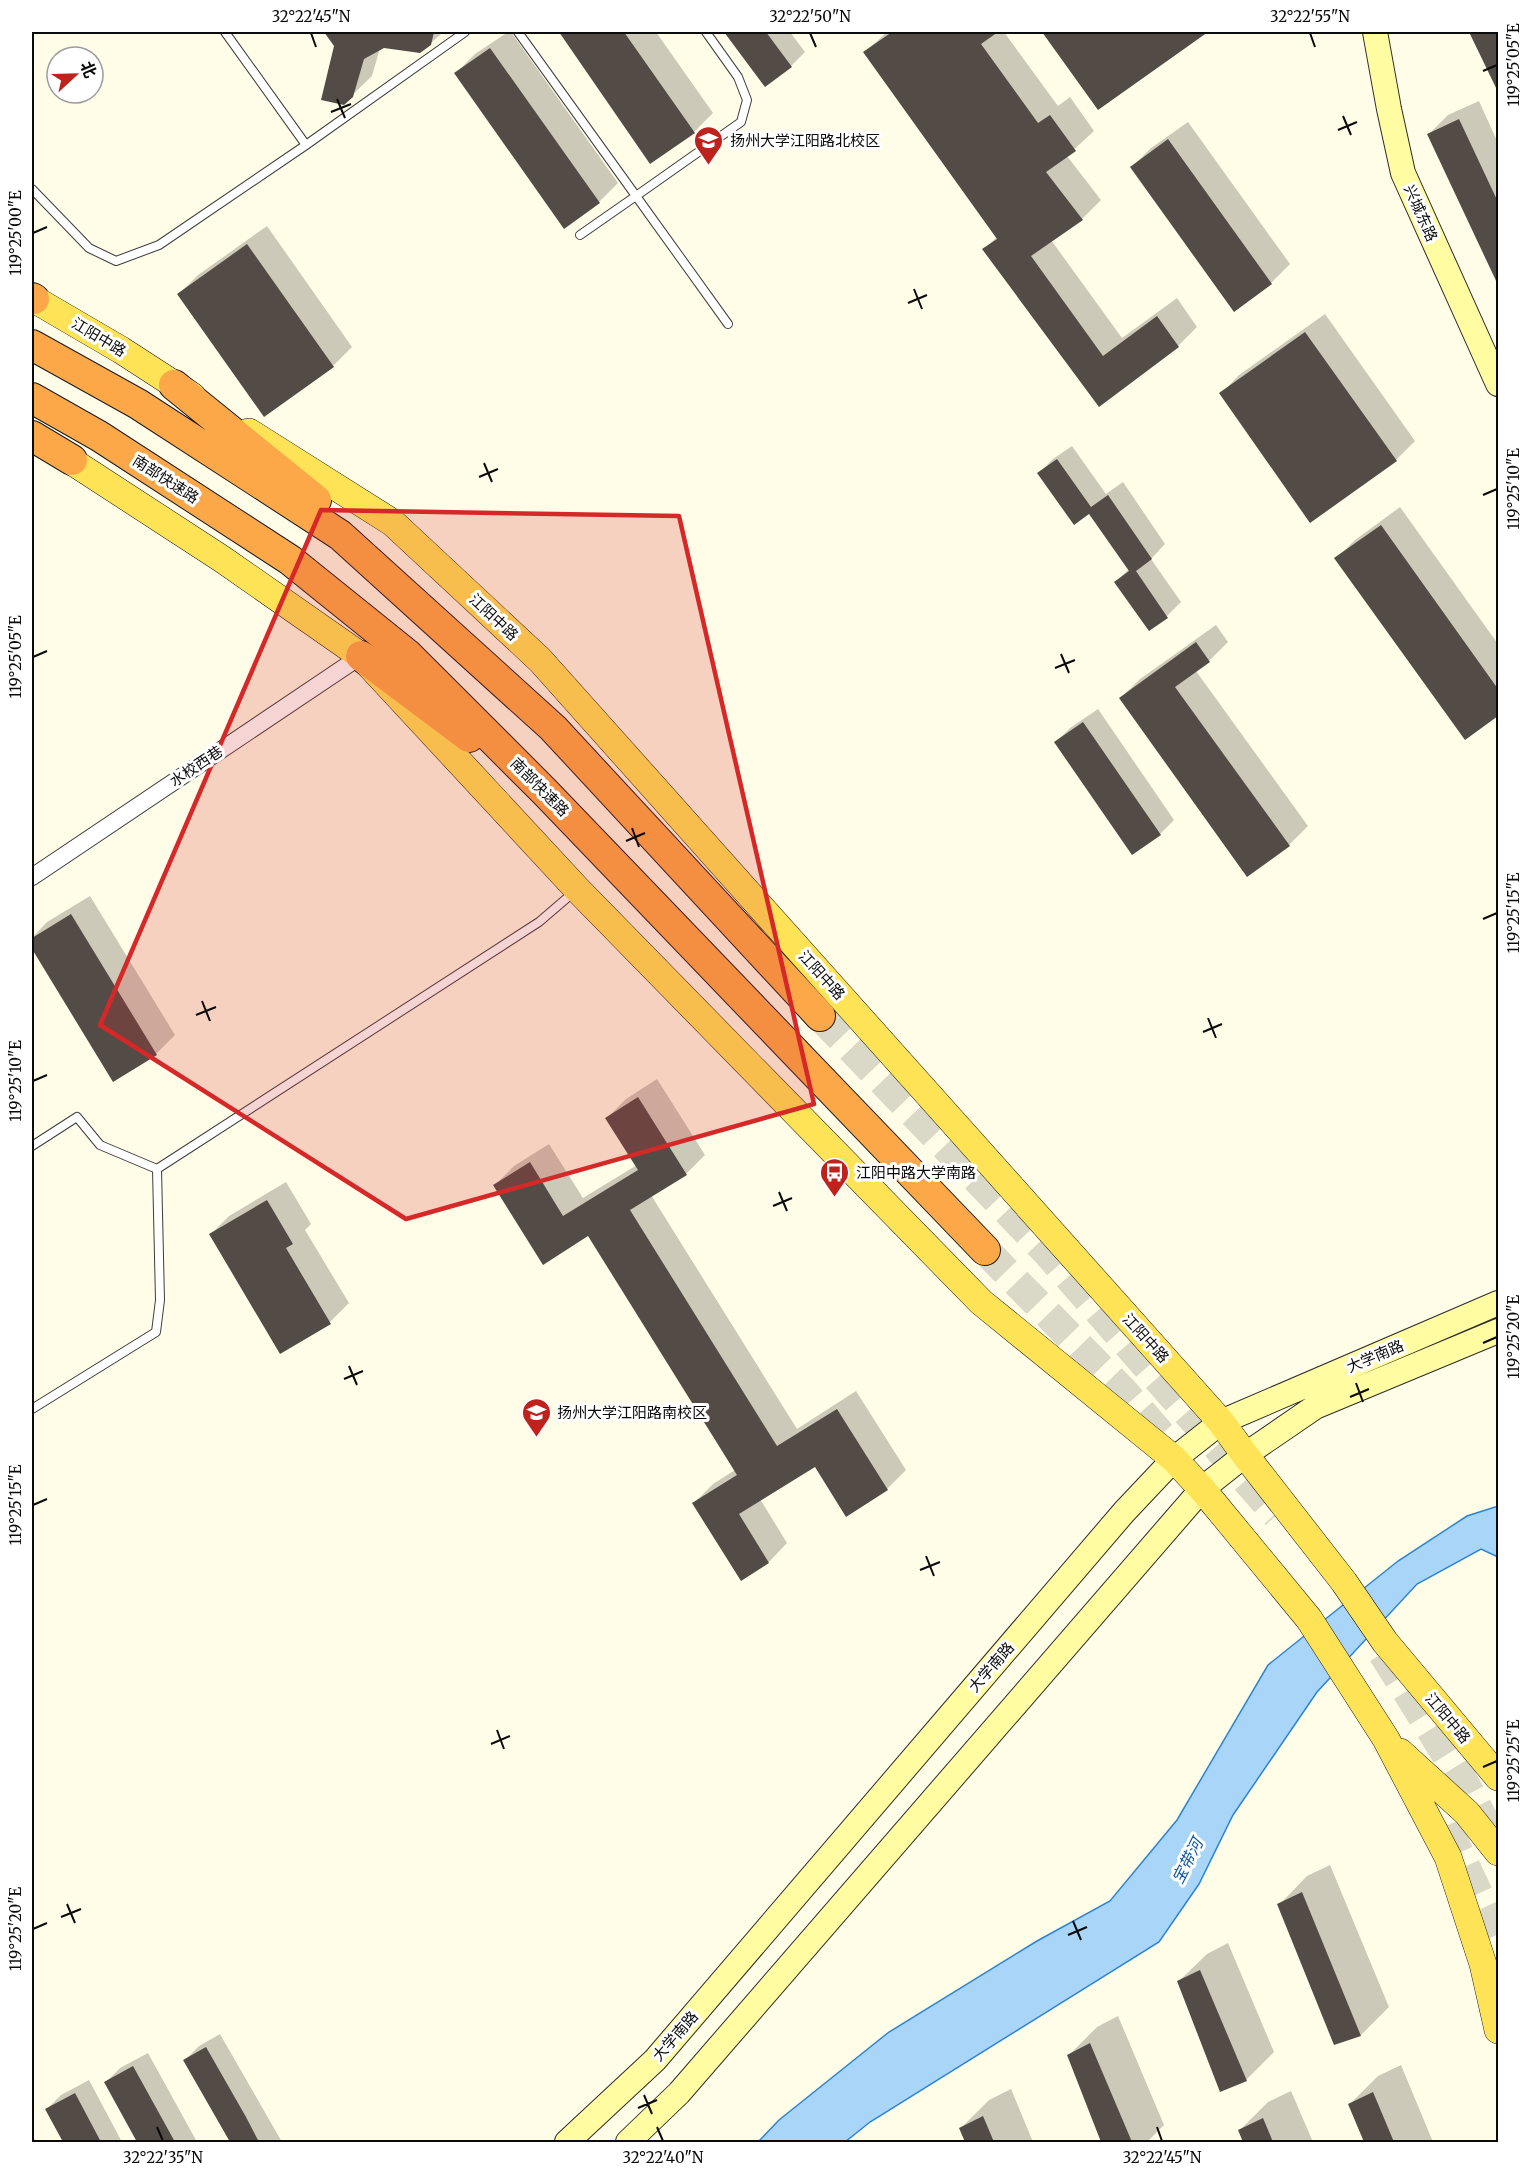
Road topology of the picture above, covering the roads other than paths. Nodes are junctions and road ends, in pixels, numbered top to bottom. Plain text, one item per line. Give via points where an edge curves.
1 (225, 32) edge
2 (463, 32) edge
3 (518, 32) edge
4 (706, 32) edge
5 (1375, 32) edge
6 (306, 145) junction
7 (32, 189) edge
8 (636, 196) junction
9 (580, 235) dead end
10 (32, 298) edge
11 (728, 324) dead end
12 (32, 345) edge
13 (174, 384) junction
14 (1498, 384) edge
15 (32, 398) edge
16 (32, 436) edge
17 (72, 460) joint
18 (361, 656) junction
19 (553, 728) junction
20 (32, 877) edge
21 (577, 889) junction
22 (759, 1014) junction
23 (820, 1016) tunnel mouth
24 (32, 1146) edge
25 (157, 1169) junction
26 (985, 1250) tunnel mouth
27 (1498, 1303) edge
28 (1498, 1331) edge
29 (32, 1409) edge
30 (1221, 1422) junction
31 (1245, 1455) junction
32 (1174, 1459) junction
33 (1202, 1489) junction
34 (1386, 1739) junction
35 (1498, 1777) edge
36 (1498, 1852) edge
37 (1491, 1962) edge
38 (1498, 2030) edge
39 (567, 2142) edge
40 (627, 2142) edge

1 - 6 lane
2 - 6 lane
3 - 8 lane
4 - 8 lane via 738,77 747,100 741,122
5 - 14 main road, 兴城东路 via 1403,173
6 - 7 lane via 159,245 116,261 89,248
8 - 9 lane
8 - 11 lane
10 - 13 main road, 江阳中路
12 - 19 highway via 138,405 340,535
13 - 19 highway via 337,517 493,652
13 - 30 main road, 江阳中路 via 393,523 540,660
15 - 22 highway, 南部快速路 via 99,436 290,561 408,655
16 - 17 highway
17 - 18 main road
18 - 20 street, 水校西巷
18 - 21 main road
18 - 22 highway via 469,738 692,962
19 - 23 highway
21 - 25 lane via 539,922
21 - 32 main road via 981,1302
22 - 26 highway, 南部快速路
24 - 25 lane via 77,1117 100,1145
25 - 29 lane via 160,1300 156,1332
27 - 30 main road, 大学南路
28 - 31 main road, 大学南路 via 1315,1407
30 - 31 main road, 江阳中路
30 - 32 main road, 大学南路
31 - 33 main road, 大学南路
31 - 35 main road, 江阳中路 via 1344,1582 1385,1642
32 - 33 main road
32 - 39 main road, 大学南路 via 1108,1530 655,2060
33 - 34 main road via 1309,1619
33 - 40 main road, 大学南路 via 718,2049
34 - 36 main road via 1467,1813
34 - 37 main road via 1448,1857
37 - 38 main road

